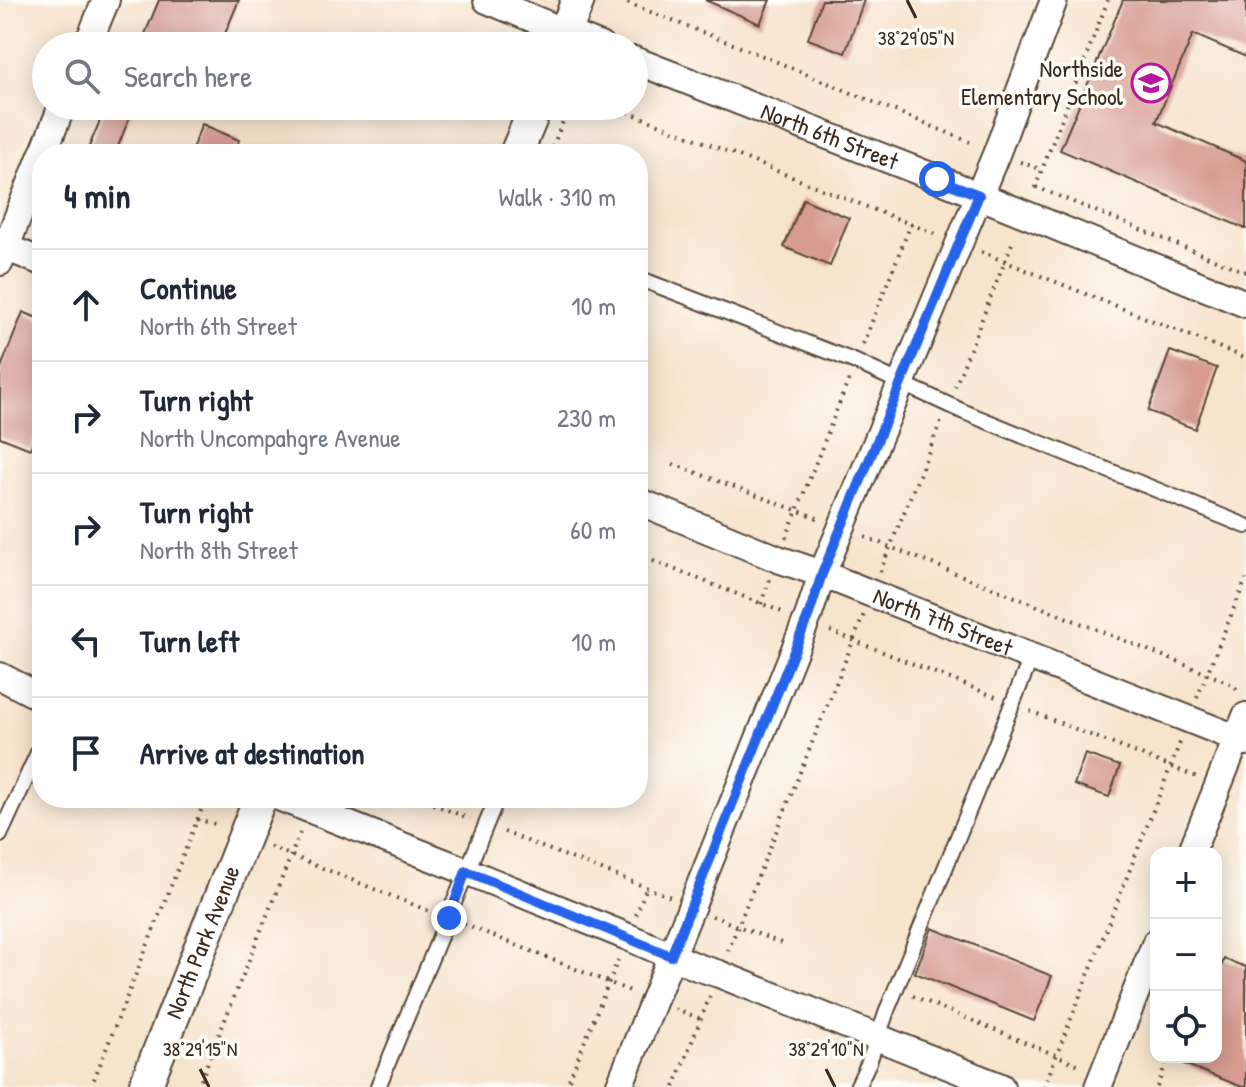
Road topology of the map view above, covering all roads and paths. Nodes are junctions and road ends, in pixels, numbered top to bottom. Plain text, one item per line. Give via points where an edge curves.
1 (106, 0) edge
2 (487, 0) edge
3 (578, 0) edge
4 (620, 0) edge
5 (1108, 0) edge
6 (1048, 2) edge
7 (93, 32) edge
8 (549, 32) edge
9 (566, 32) edge
10 (648, 65) edge
11 (56, 120) edge
12 (530, 120) edge
13 (563, 120) edge
14 (648, 120) edge
15 (970, 142) dead end
16 (46, 144) edge
17 (520, 144) edge
18 (554, 144) edge
19 (1020, 162) dead end
20 (1041, 169) junction
21 (32, 179) edge
22 (979, 195) junction
23 (911, 224) junction
24 (940, 236) dead end
25 (1013, 241) dead end
26 (975, 250) dead end
27 (2, 252) edge
28 (32, 260) edge
29 (1004, 262) junction
30 (1246, 272) edge
31 (648, 282) edge
32 (1246, 304) edge
33 (1246, 358) edge
34 (856, 362) junction
35 (900, 383) junction
36 (948, 405) junction
37 (673, 464) dead end
38 (648, 505) edge
39 (797, 510) junction
40 (825, 521) dead end
41 (1246, 526) edge
42 (864, 537) dead end
43 (890, 547) junction
44 (648, 559) edge
45 (778, 559) junction
46 (822, 574) junction
47 (1246, 579) edge
48 (876, 582) dead end
49 (761, 604) junction
50 (867, 607) dead end
51 (806, 620) junction
52 (853, 640) junction
53 (1031, 658) junction
54 (1208, 674) junction
55 (0, 676) edge
56 (32, 693) edge
57 (1246, 696) edge
58 (1012, 703) junction
59 (1193, 709) dead end
60 (1183, 733) dead end
61 (1243, 733) edge
62 (32, 766) edge
63 (1218, 785) junction
64 (202, 808) edge
65 (256, 808) edge
66 (304, 808) edge
67 (443, 808) edge
68 (493, 808) edge
69 (309, 810) junction
70 (486, 825) junction
71 (0, 835) edge
72 (1193, 847) edge
73 (466, 871) junction
74 (646, 888) junction
75 (692, 906) junction
76 (739, 926) junction
77 (628, 937) junction
78 (781, 943) dead end
79 (671, 956) junction
80 (1150, 957) edge
81 (719, 974) junction
82 (896, 989) junction
83 (878, 1037) junction
84 (1056, 1054) junction
85 (1166, 1063) edge
86 (1101, 1081) edge
87 (91, 1087) edge
88 (145, 1087) edge
89 (198, 1087) edge
90 (378, 1087) edge
91 (566, 1087) edge
92 (619, 1087) edge
93 (674, 1087) edge
94 (857, 1087) edge
95 (1001, 1087) edge
96 (1044, 1087) edge
97 (1157, 1087) edge

1 - 7 street
2 - 8 street
3 - 9 street
4 - 15 path
5 - 20 path
6 - 22 street
10 - 22 street, North 6th Street
11 - 16 street
12 - 17 street
13 - 18 path
14 - 23 path
19 - 20 path
20 - 30 path via 1035,188
21 - 27 street
22 - 32 street, North 6th Street
22 - 35 street
23 - 24 path
23 - 34 path
25 - 29 path
26 - 29 path
27 - 28 street
29 - 33 path
29 - 36 path
31 - 34 lane
34 - 35 lane
34 - 39 path
35 - 36 lane
35 - 46 street
36 - 41 lane
36 - 43 path
37 - 39 path
38 - 45 street, North 7th Street
39 - 40 path
39 - 45 path
42 - 43 path
43 - 48 path
43 - 54 path
44 - 49 path
45 - 46 street, North 7th Street
45 - 49 path
46 - 51 street
46 - 53 street, North 7th Street
47 - 54 path
49 - 51 path
50 - 52 path
51 - 52 path
51 - 75 street
52 - 58 path
52 - 76 path
53 - 58 lane
53 - 61 street, North 7th Street
54 - 57 path
54 - 59 path
55 - 56 street
58 - 63 path
58 - 82 lane
60 - 84 path
61 - 63 street
62 - 71 lane
63 - 72 street
64 - 87 path
65 - 88 street, North Park Avenue
66 - 69 street
67 - 70 path
68 - 70 lane
69 - 73 street
69 - 89 path
70 - 73 lane
70 - 74 path
73 - 77 street
73 - 90 lane
74 - 75 path
74 - 77 path
75 - 76 path
75 - 79 street
76 - 78 path
76 - 81 path
77 - 79 street
77 - 91 path
79 - 81 street
79 - 92 street
80 - 86 street
81 - 83 street
81 - 93 path
82 - 83 lane
82 - 84 path
83 - 94 lane
83 - 95 street
84 - 86 path
84 - 96 path
85 - 97 path

